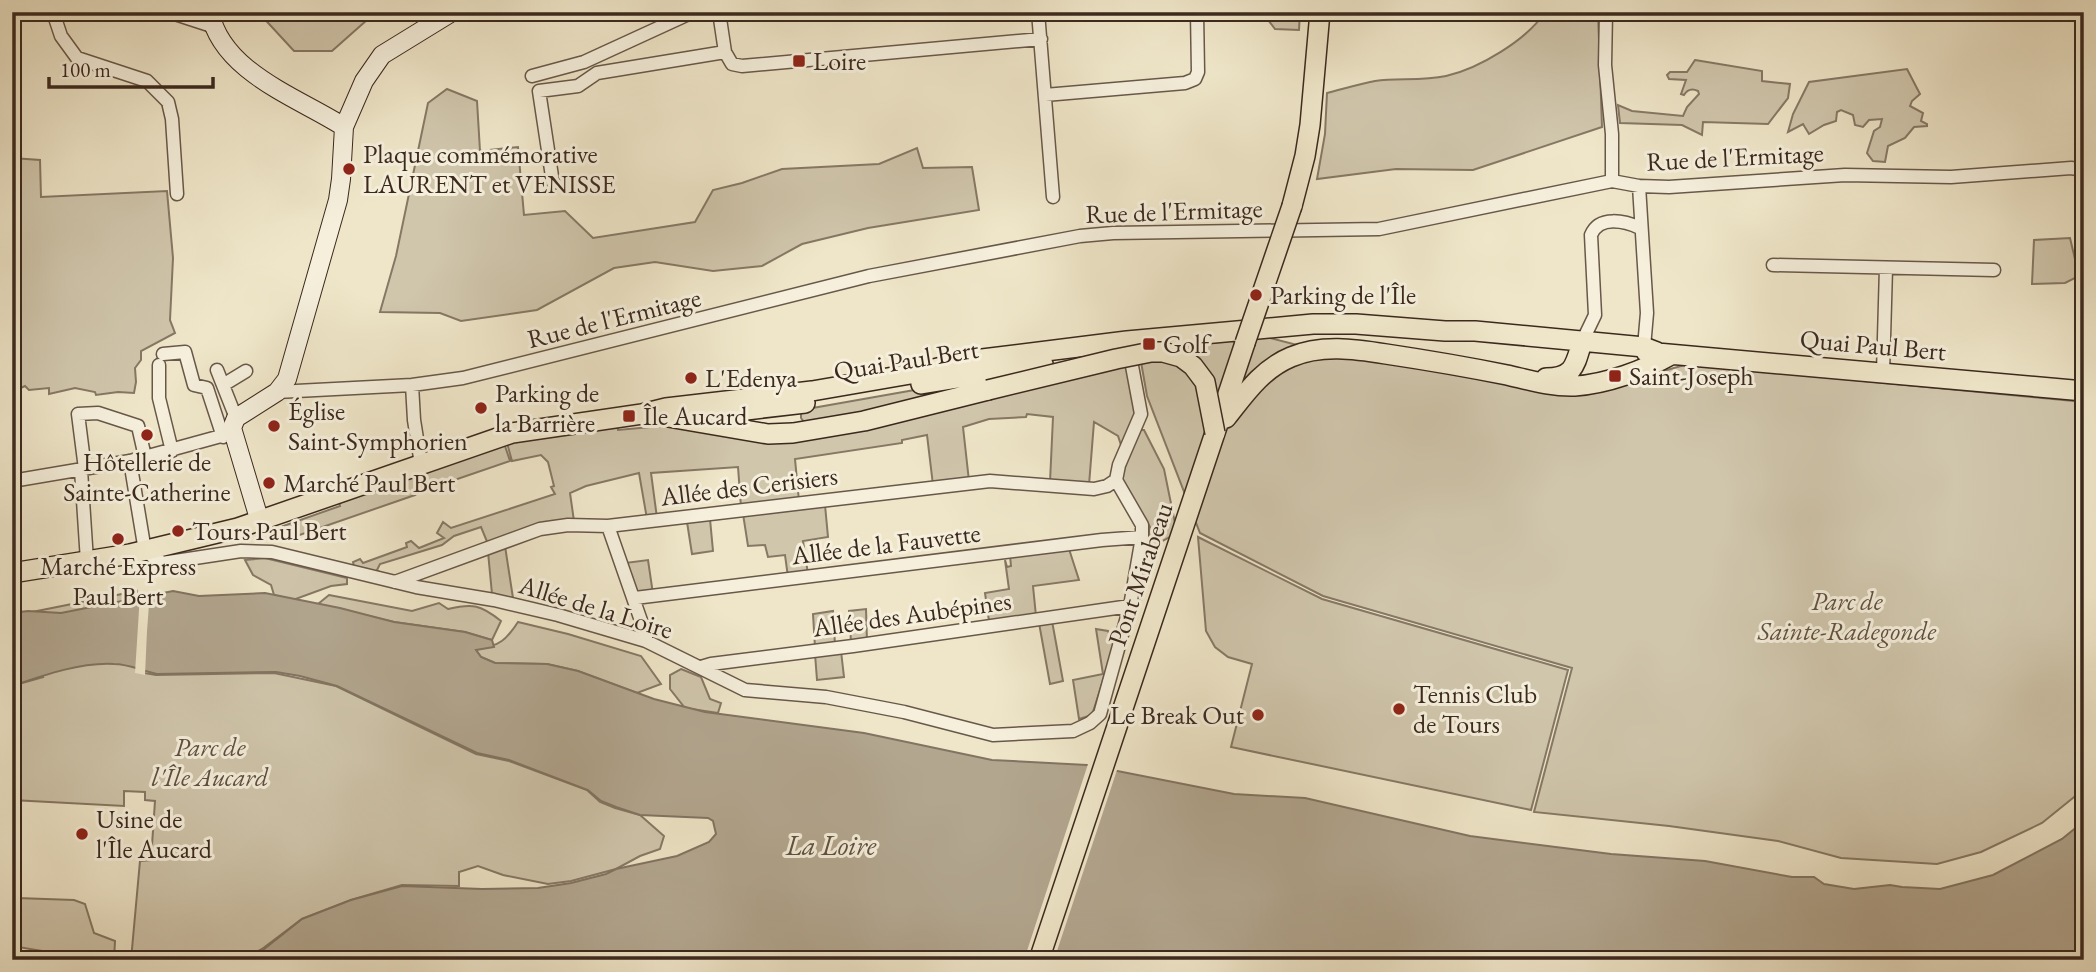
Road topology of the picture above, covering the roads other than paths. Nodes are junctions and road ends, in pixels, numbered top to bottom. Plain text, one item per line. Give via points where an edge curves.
1 (53, 12) edge
2 (169, 12) edge
3 (452, 12) edge
4 (694, 12) edge
5 (719, 12) edge
6 (1038, 12) edge
7 (1197, 12) edge
8 (1320, 12) edge
9 (1606, 12) edge
10 (211, 19) edge
11 (1041, 39) junction
12 (725, 52) junction
13 (532, 76) dead end
14 (1045, 94) junction
15 (344, 127) junction
16 (2084, 170) edge
17 (1612, 181) junction
18 (553, 183) dead end
19 (1639, 186) junction
20 (177, 194) dead end
21 (1053, 197) dead end
22 (1640, 228) junction
23 (1773, 265) dead end
24 (1886, 268) junction
25 (1994, 270) dead end
26 (1128, 345) junction
27 (1580, 347) junction
28 (1658, 351) junction
29 (216, 370) dead end
30 (246, 370) dead end
31 (1883, 372) junction
32 (1507, 375) junction
33 (223, 385) junction
34 (412, 385) junction
35 (811, 391) junction
36 (2084, 391) edge
37 (277, 393) junction
38 (785, 406) junction
39 (642, 414) junction
40 (668, 417) junction
41 (230, 429) junction
42 (793, 433) junction
43 (1215, 433) junction
44 (172, 451) junction
45 (145, 457) junction
46 (130, 461) junction
47 (421, 464) junction
48 (83, 469) junction
49 (1116, 480) junction
50 (12, 481) edge
51 (260, 522) junction
52 (608, 526) junction
53 (1142, 537) junction
54 (137, 552) junction
55 (87, 561) junction
56 (12, 573) edge
57 (395, 583) junction
58 (635, 598) junction
59 (1130, 606) junction
60 (646, 641) junction
61 (701, 667) junction
62 (1039, 960) edge

1 - 20 street via 61,36 77,58 147,81 168,102
2 - 10 street
3 - 15 street via 382,55 364,81
4 - 13 street via 584,62
5 - 12 street
6 - 11 street
7 - 14 street via 1195,79
8 - 43 main road, Pont Mirabeau, bridge via 1305,156
9 - 17 street
10 - 15 street via 225,46 251,72
11 - 12 street via 742,66 732,64
11 - 14 street
12 - 18 street via 597,73 578,86 539,91
14 - 21 street
15 - 37 street via 338,200 287,379
16 - 19 street, Rue de l'Ermitage via 1951,177 1845,175
17 - 19 street, Rue de l'Ermitage
17 - 34 street, Rue de l'Ermitage via 1379,229 1080,236 869,276 489,373
19 - 22 street
22 - 27 street via 1611,222 1594,228 1595,315
22 - 28 street via 1647,313
23 - 24 street
24 - 25 street
24 - 31 street
26 - 27 main road, Quai Paul Bert via 1356,324 1445,331 1538,351
26 - 35 main road, Quai Paul Bert via 966,361
26 - 38 main road, Quai Paul Bert via 1077,359
26 - 49 street via 1141,414
27 - 28 main road, Quai Paul Bert
27 - 32 main road via 1573,368 1561,378
28 - 31 main road, Quai Paul Bert
28 - 32 main road via 1638,369 1586,385
29 - 33 street
30 - 33 street
31 - 36 main road, Quai Paul Bert
32 - 43 main road via 1434,361 1314,349 1270,368
33 - 41 street
34 - 37 street, Rue de l'Ermitage
34 - 47 street
35 - 38 main road
35 - 39 main road, Quai Paul Bert
37 - 41 street
38 - 40 main road, Quai Paul Bert
38 - 42 main road via 784,418
39 - 40 main road, Quai Paul Bert
39 - 47 main road, Quai Paul Bert via 512,433
40 - 42 main road
41 - 44 street
41 - 44 street via 207,388 194,385 185,352 161,359 159,398
41 - 51 street
42 - 43 main road, bridge via 864,421 1151,352 1181,357 1205,382
43 - 62 main road, Pont Mirabeau
44 - 45 street
45 - 46 street
45 - 48 street via 138,426 98,413 78,414
46 - 48 street
46 - 54 street
47 - 51 main road, Quai Paul Bert
48 - 50 street
48 - 55 street
49 - 52 street, Allée des Cerisiers via 1094,489 990,481
49 - 53 street via 1142,525
51 - 54 main road, Quai Paul Bert
52 - 57 street, Allée des Cerisiers via 540,528
52 - 58 street
53 - 58 street, Allée de la Fauvette
53 - 59 street
54 - 55 main road, Quai Paul Bert
54 - 57 street, Allée de la Loire via 162,563 254,550
55 - 56 main road, Quai Paul Bert
57 - 60 street, Allée de la Loire via 505,602
58 - 60 street
59 - 61 street, Allée des Aubépines
59 - 61 street, Allée de la Loire via 1100,714 1073,732 993,735 826,697 745,690
60 - 61 street, Allée de la Loire

